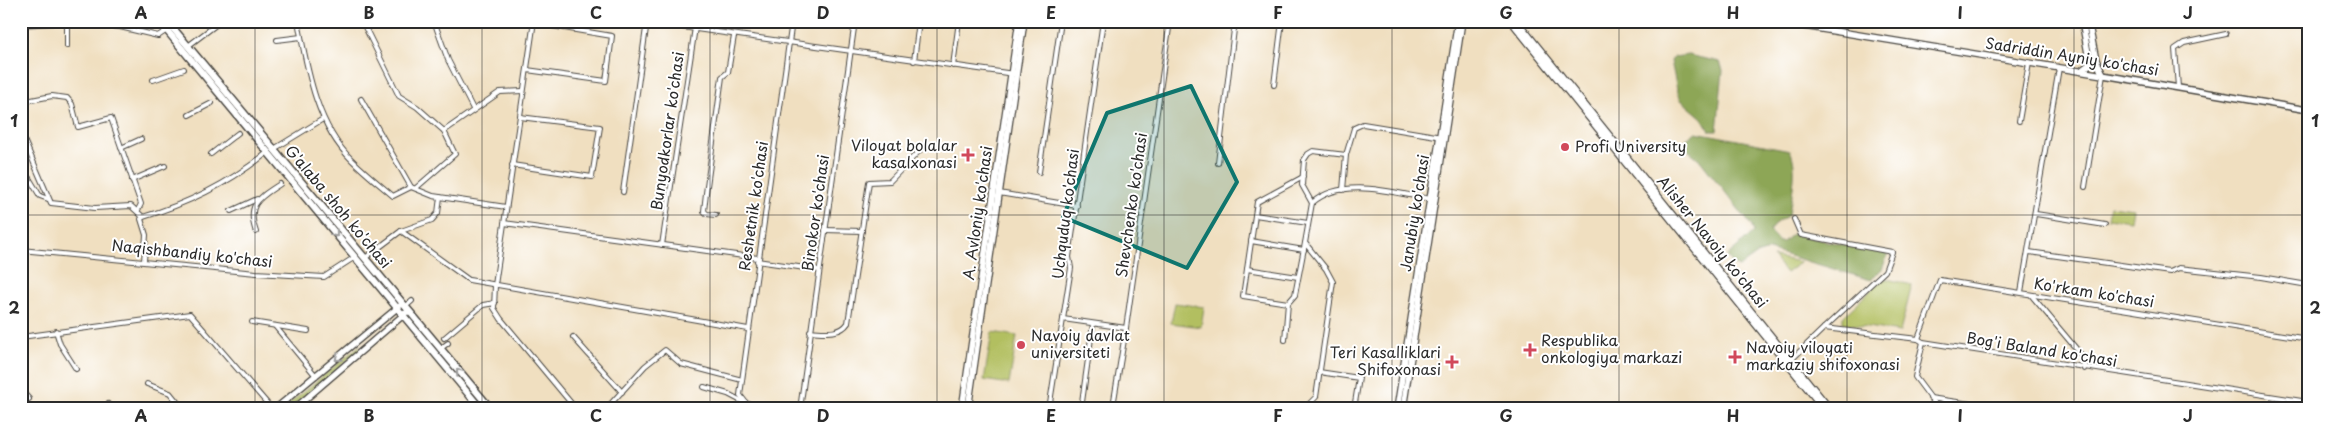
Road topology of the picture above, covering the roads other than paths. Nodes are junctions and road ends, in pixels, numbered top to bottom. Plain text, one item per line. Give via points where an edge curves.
1 (159, 21) edge
2 (167, 21) edge
3 (221, 21) edge
4 (298, 21) edge
5 (362, 21) edge
6 (434, 21) edge
7 (696, 21) edge
8 (792, 21) edge
9 (855, 21) edge
10 (919, 21) edge
11 (959, 21) edge
12 (1019, 21) edge
13 (1024, 21) edge
14 (1061, 21) edge
15 (1103, 21) edge
16 (1170, 21) edge
17 (1235, 21) edge
18 (1458, 21) edge
19 (1462, 21) edge
20 (1512, 21) edge
21 (1517, 21) edge
22 (1773, 21) edge
23 (2082, 21) edge
24 (2088, 21) edge
25 (67, 22) edge
26 (534, 22) edge
27 (647, 22) edge
28 (1283, 23) edge
29 (21, 25) edge
30 (694, 29) junction
31 (167, 30) junction
32 (2226, 34) dead end
33 (734, 36) junction
34 (301, 37) junction
35 (277, 40) dead end
36 (789, 43) junction
37 (68, 46) dead end
38 (188, 46) junction
39 (851, 53) junction
40 (2093, 59) junction
41 (914, 61) junction
42 (2028, 63) junction
43 (953, 66) junction
44 (2059, 68) junction
45 (184, 69) dead end
46 (527, 70) junction
47 (2081, 71) junction
48 (1014, 74) junction
49 (2104, 75) junction
50 (153, 80) dead end
51 (1274, 85) dead end
52 (2178, 87) junction
53 (523, 91) junction
54 (361, 99) dead end
55 (21, 102) edge
56 (212, 103) dead end
57 (473, 109) junction
58 (2308, 110) edge
59 (189, 115) dead end
60 (520, 117) junction
61 (324, 119) junction
62 (2019, 121) dead end
63 (444, 131) junction
64 (21, 133) edge
65 (238, 133) dead end
66 (1442, 137) junction
67 (141, 139) dead end
68 (924, 146) dead end
69 (121, 148) junction
70 (271, 150) junction
71 (211, 154) dead end
72 (1346, 155) junction
73 (1218, 163) dead end
74 (512, 165) junction
75 (165, 166) dead end
76 (1039, 172) dead end
77 (21, 176) edge
78 (1303, 177) junction
79 (132, 180) junction
80 (280, 184) dead end
81 (2085, 186) dead end
82 (414, 187) junction
83 (1343, 190) junction
84 (623, 192) dead end
85 (999, 193) junction
86 (440, 197) junction
87 (257, 199) junction
88 (1433, 199) junction
89 (50, 201) junction
90 (1312, 203) junction
91 (1077, 206) junction
92 (506, 207) junction
93 (138, 210) junction
94 (231, 211) dead end
95 (2036, 214) junction
96 (716, 215) dead end
97 (1255, 215) junction
98 (143, 217) junction
99 (1794, 219) dead end
100 (1308, 223) junction
101 (504, 224) junction
102 (2105, 225) dead end
103 (825, 230) junction
104 (402, 231) junction
105 (862, 231) junction
106 (256, 232) dead end
107 (1251, 241) junction
108 (1305, 243) junction
109 (662, 245) junction
110 (21, 250) edge
111 (1304, 250) junction
112 (2029, 252) junction
113 (354, 257) junction
114 (365, 258) junction
115 (758, 259) junction
116 (144, 261) junction
117 (1247, 269) junction
118 (819, 270) junction
119 (1298, 277) junction
120 (495, 285) junction
121 (2308, 285) edge
122 (2021, 292) junction
123 (2032, 296) junction
124 (412, 300) dead end
125 (1288, 303) junction
126 (494, 305) junction
127 (403, 309) junction
128 (1063, 319) junction
129 (252, 322) dead end
130 (1093, 324) junction
131 (275, 326) junction
132 (1126, 328) junction
133 (1824, 328) junction
134 (748, 329) junction
135 (56, 331) junction
136 (810, 331) junction
137 (308, 332) dead end
138 (21, 337) edge
139 (573, 337) dead end
140 (444, 338) dead end
141 (361, 339) junction
142 (1918, 339) junction
143 (2308, 339) edge
144 (1285, 340) dead end
145 (1923, 342) junction
146 (448, 343) dead end
147 (367, 346) junction
148 (440, 349) junction
149 (1789, 362) junction
150 (2084, 369) junction
151 (76, 370) dead end
152 (1319, 372) junction
153 (316, 376) junction
154 (742, 380) junction
155 (147, 384) dead end
156 (704, 387) dead end
157 (21, 390) edge
158 (622, 392) junction
159 (2308, 394) edge
160 (1930, 398) junction
161 (29, 400) dead end
162 (2307, 402) edge
163 (108, 404) dead end
164 (747, 404) junction
165 (1113, 406) dead end
166 (763, 408) edge
167 (112, 409) edge
168 (184, 409) edge
169 (274, 409) edge
170 (294, 409) edge
171 (481, 409) edge
172 (491, 409) edge
173 (563, 409) edge
174 (606, 409) edge
175 (772, 409) edge
176 (800, 409) edge
177 (962, 409) edge
178 (968, 409) edge
179 (1048, 409) edge
180 (1074, 409) edge
181 (1304, 409) edge
182 (1354, 409) edge
183 (1397, 409) edge
184 (1403, 409) edge
185 (1824, 409) edge
186 (1830, 409) edge
187 (1939, 409) edge
188 (2005, 409) edge

1 - 31 main road, G'alaba shoh ko'chasi
2 - 38 main road, G'alaba shoh ko'chasi
3 - 38 street
4 - 34 street
5 - 63 street via 399,96
6 - 57 street via 448,60
7 - 30 street, Bunyodkorlar ko'chasi
8 - 36 street, Reshetnik ko'chasi
9 - 39 street, Binokor ko'chasi
10 - 41 street
11 - 43 street
12 - 48 main road, A. Avloniy ko'chasi
13 - 48 main road, A. Avloniy ko'chasi
14 - 76 street
15 - 91 street, Uchquduq ko'chasi
16 - 132 street, Shevchenko ko'chasi
17 - 73 street
18 - 66 main road, Janubiy ko'chasi
19 - 66 main road, Janubiy ko'chasi
20 - 149 main road, Alisher Navoiy ko'chasi
21 - 149 main road, Alisher Navoiy ko'chasi
22 - 42 main road, Sadriddin Ayniy ko'chasi
23 - 40 main road
24 - 40 main road
25 - 29 street
25 - 31 street via 158,36
25 - 37 street
26 - 46 street
26 - 46 street via 612,36 606,81
27 - 30 street
27 - 84 street
28 - 51 street
30 - 33 street
30 - 109 street, Bunyodkorlar ko'chasi
31 - 70 main road, G'alaba shoh ko'chasi
32 - 52 street via 2184,42 2175,49
33 - 36 street
33 - 96 street via 728,72 722,77 704,211
34 - 35 street
34 - 61 street via 308,76
36 - 39 street
36 - 115 street, Reshetnik ko'chasi
38 - 70 main road, G'alaba shoh ko'chasi
39 - 41 street
39 - 103 street, Binokor ko'chasi
40 - 47 main road via 2088,68
40 - 49 main road
41 - 43 street
42 - 44 main road, Sadriddin Ayniy ko'chasi
42 - 62 street
43 - 48 street
44 - 47 main road, Sadriddin Ayniy ko'chasi
44 - 95 street
45 - 50 street
46 - 53 street
47 - 49 main road, Sadriddin Ayniy ko'chasi
48 - 85 main road, A. Avloniy ko'chasi
48 - 177 main road, A. Avloniy ko'chasi
49 - 52 street, Sadriddin Ayniy ko'chasi
49 - 81 street
52 - 58 street, Sadriddin Ayniy ko'chasi
53 - 57 street via 500,92
53 - 60 street
54 - 82 street
55 - 69 street via 52,96 67,98 72,104 78,127 111,118
56 - 59 street
57 - 63 street
60 - 74 street
60 - 74 street via 600,128 592,177
61 - 70 street
61 - 82 street via 350,159 392,196
63 - 82 street via 455,154
64 - 89 street
65 - 71 street
66 - 72 street via 1363,124 1354,128
66 - 88 main road, Janubiy ko'chasi
67 - 69 street
68 - 105 street via 890,181 869,182
69 - 79 street
70 - 98 street via 231,180 185,203
70 -> 113 main road, G'alaba shoh ko'chasi
70 - 114 main road, G'alaba shoh ko'chasi
72 - 78 street via 1314,151 1308,154 1304,160
72 - 83 street
74 - 92 street
75 - 79 street
77 - 89 street via 29,178 40,196
78 - 90 street via 1302,186
78 - 97 street via 1257,202
79 - 93 street via 141,204
80 - 87 street
82 - 86 street
83 - 88 street via 1363,188
83 - 90 street via 1318,197
85 - 91 street
85 - 178 main road, A. Avloniy ko'chasi
86 - 92 street
86 - 104 street via 438,213 432,220
87 - 94 street
87 - 106 street via 252,220
88 - 183 main road, Janubiy ko'chasi
88 - 184 main road, Janubiy ko'chasi
89 - 93 street via 94,208 132,206
90 - 100 street
91 - 128 street, Uchquduq ko'chasi
92 - 101 street
93 - 98 street
95 - 102 street
95 - 112 street
97 - 100 street
97 - 107 street
98 - 116 street via 146,235
99 - 133 street via 1801,235 1892,252 1885,270
100 - 108 street
101 - 109 street
101 - 120 street
103 - 105 street
103 - 118 street, Binokor ko'chasi
104 - 114 street
104 - 120 street via 470,280
105 - 136 street via 848,323 845,328 834,332
107 - 111 street
107 - 117 street
108 - 111 street
108 - 152 street via 1333,282
109 - 115 street
110 - 116 street, Naqishbandiy ko'chasi
111 - 119 street
112 - 121 street via 2170,272 2179,268
112 - 122 street
113 - 116 street, Naqishbandiy ko'chasi via 324,277
113 - 127 main road, G'alaba shoh ko'chasi
114 - 127 main road, G'alaba shoh ko'chasi
115 - 118 street
115 - 134 street, Reshetnik ko'chasi
117 - 119 street
117 - 125 street via 1243,296
118 - 136 street, Binokor ko'chasi
119 - 125 street via 1294,295
120 - 126 street
120 - 134 street
122 - 123 street, Ko'rkam ko'chasi
122 - 142 street, Ko'rkam ko'chasi via 1940,280
123 - 143 street, Ko'rkam ko'chasi
123 - 150 street via 2084,358
124 - 127 street
125 - 144 street
126 - 140 street via 483,305
126 - 173 street via 501,319 571,403
127 - 141 street
127 - 147 street
127 - 148 main road, G'alaba shoh ko'chasi
127 - 171 main road, G'alaba shoh ko'chasi
128 - 130 street
128 - 179 street, Uchquduq ko'chasi
129 - 131 street
130 - 132 street
130 - 180 street via 1082,402
131 - 137 street
131 - 153 street
132 - 165 street, Shevchenko ko'chasi
133 - 142 street, Bog'i Baland ko'chasi
133 - 149 street
134 - 154 street, Reshetnik ko'chasi
135 - 138 street
135 - 151 street
135 - 169 street via 190,314
136 - 176 street, Binokor ko'chasi
139 - 158 street
141 - 147 street
141 -> 153 street
142 - 145 street, Bog'i Baland ko'chasi
145 - 150 street, Bog'i Baland ko'chasi
145 - 160 street via 1915,377
146 - 148 street
147 - 170 street
172 -> 148 main road, G'alaba shoh ko'chasi
149 - 185 main road, Alisher Navoiy ko'chasi
149 - 186 main road, Alisher Navoiy ko'chasi
150 - 162 street, Bog'i Baland ko'chasi
152 - 181 street via 1316,397
152 - 182 street via 1359,378
153 - 169 street
154 - 158 street via 681,364 664,350
154 - 164 street, Reshetnik ko'chasi via 740,395
155 - 168 street via 170,393
156 - 164 street
157 - 161 street
158 - 174 street
159 - 162 street
160 - 187 street
160 - 188 street
163 - 167 street
164 - 166 street
166 - 175 street

